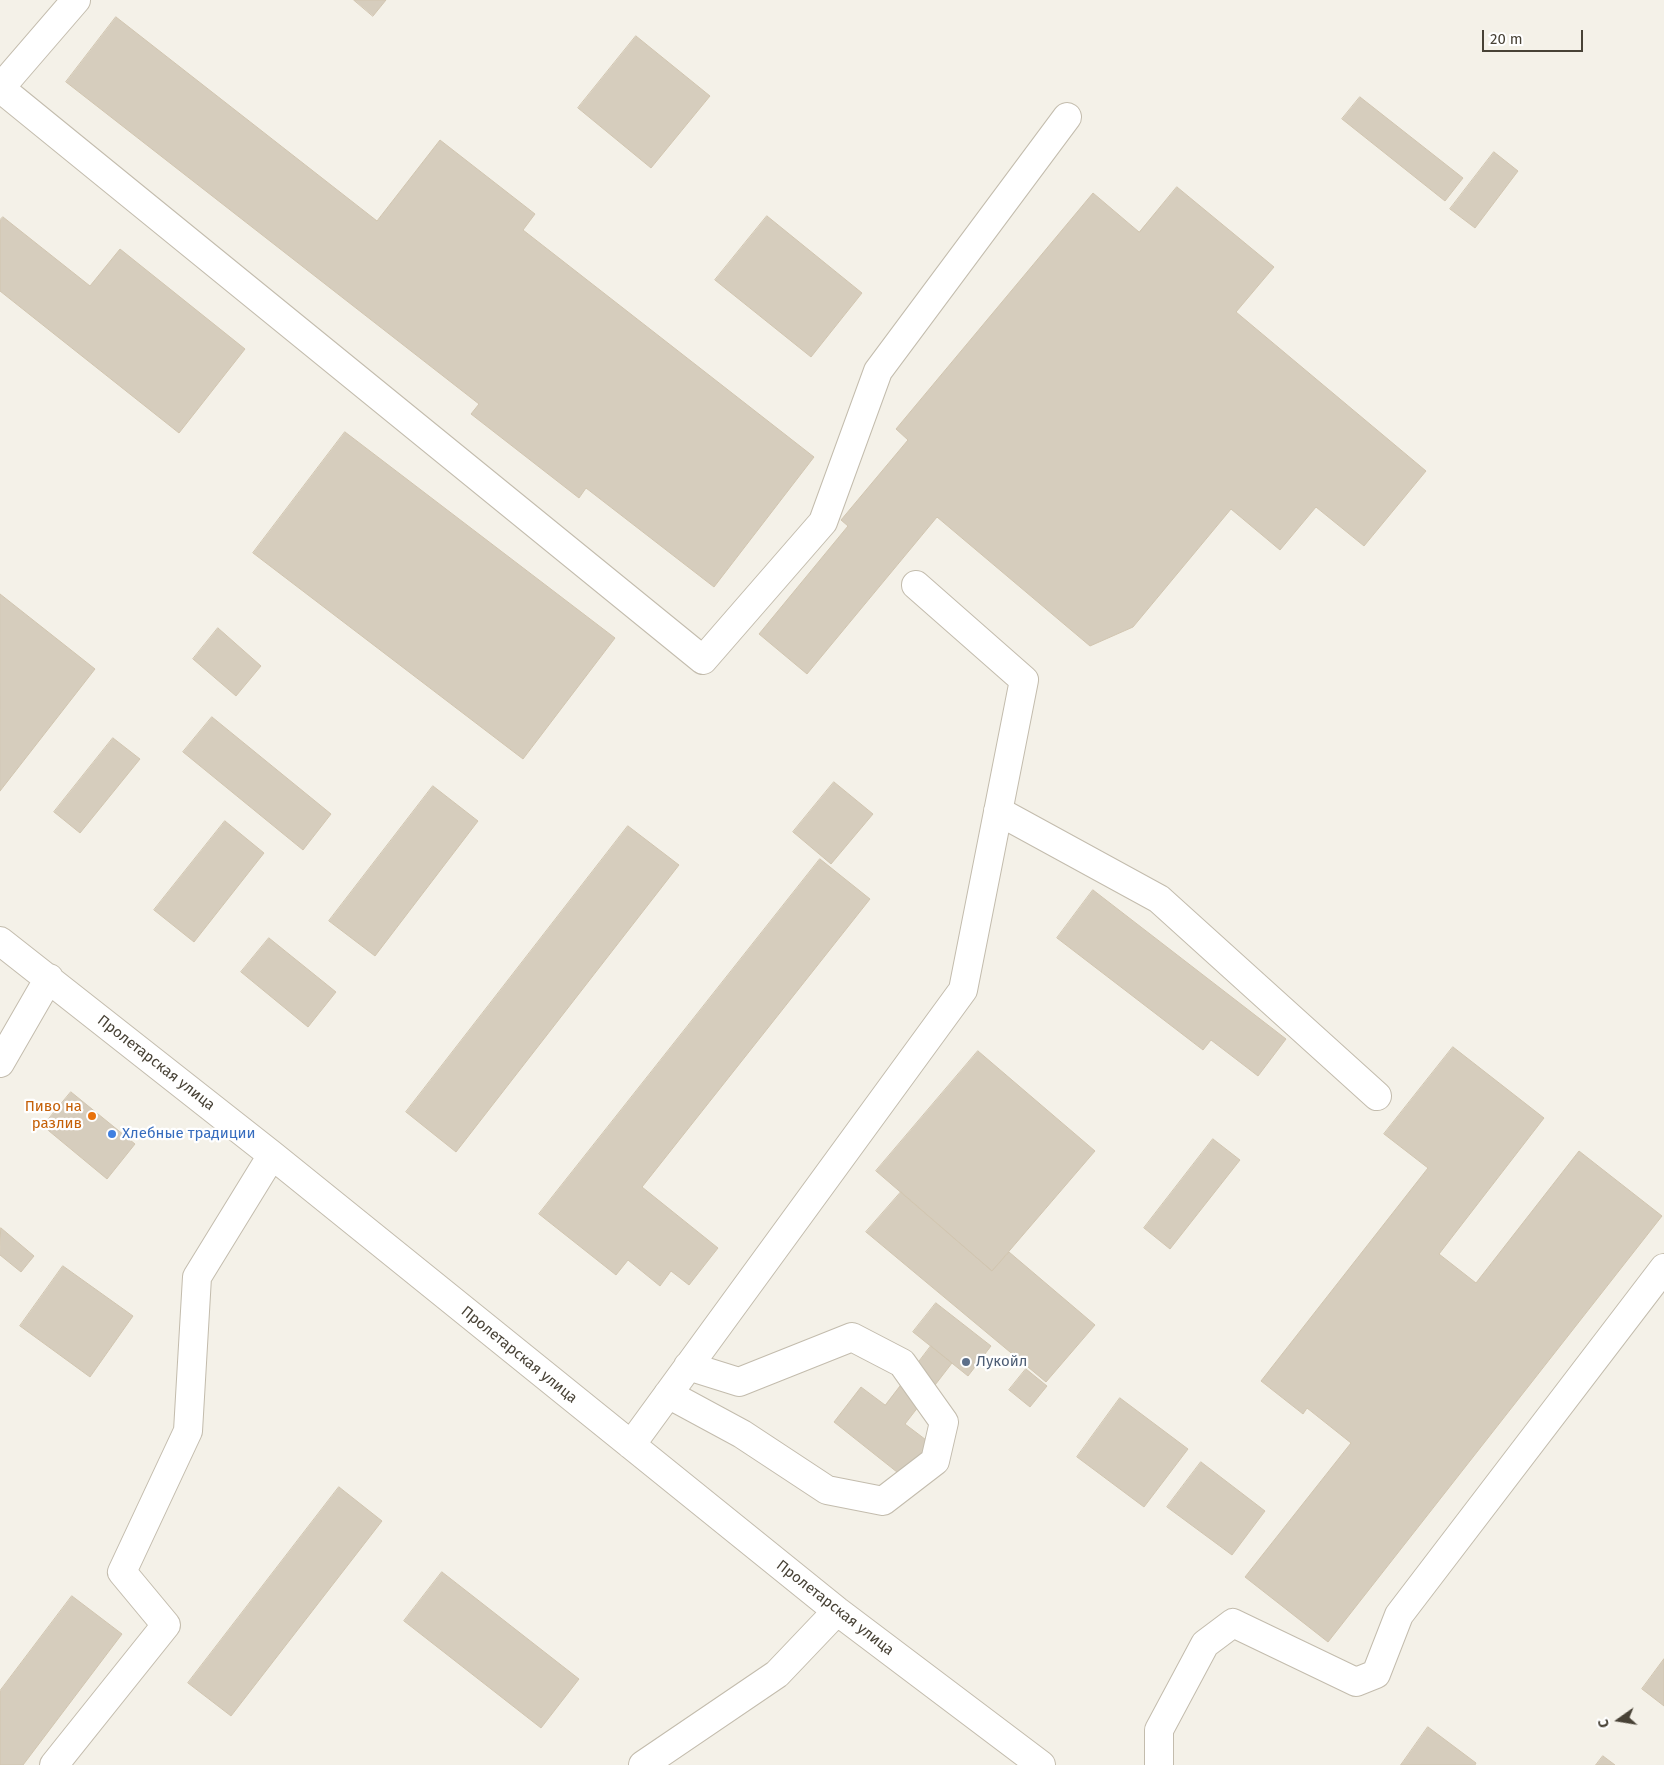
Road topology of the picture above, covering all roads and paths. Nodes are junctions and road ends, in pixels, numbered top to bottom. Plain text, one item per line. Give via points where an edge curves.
1 (76, 0) edge
2 (0, 88) edge
3 (1067, 117) dead end
4 (916, 585) dead end
5 (998, 811) junction
6 (0, 941) edge
7 (49, 978) junction
8 (0, 1063) edge
9 (1377, 1096) dead end
10 (272, 1155) junction
11 (1664, 1268) edge
12 (688, 1366) junction
13 (668, 1394) junction
14 (630, 1445) junction
15 (837, 1611) junction
16 (54, 1765) edge
17 (643, 1765) edge
18 (1041, 1765) edge
19 (1159, 1765) edge

1 - 2 street
2 - 3 street via 703,660 823,522 878,371
4 - 5 street via 1024,680
5 - 9 street via 1159,899
5 - 12 street via 963,990
6 - 7 street, Пролетарская улица
7 - 8 street
7 - 10 street, Пролетарская улица
10 - 14 street, Пролетарская улица
10 - 16 street via 197,1277 188,1431 122,1572 166,1625
11 - 19 street via 1399,1615 1376,1674 1356,1682 1233,1624 1205,1644 1159,1730
12 - 13 street
12 - 13 street via 739,1382 852,1337 902,1363 944,1422 935,1461 883,1501 828,1490 742,1434
13 - 14 street
14 - 15 street, Пролетарская улица
15 - 17 street via 777,1674
15 - 18 street, Пролетарская улица

